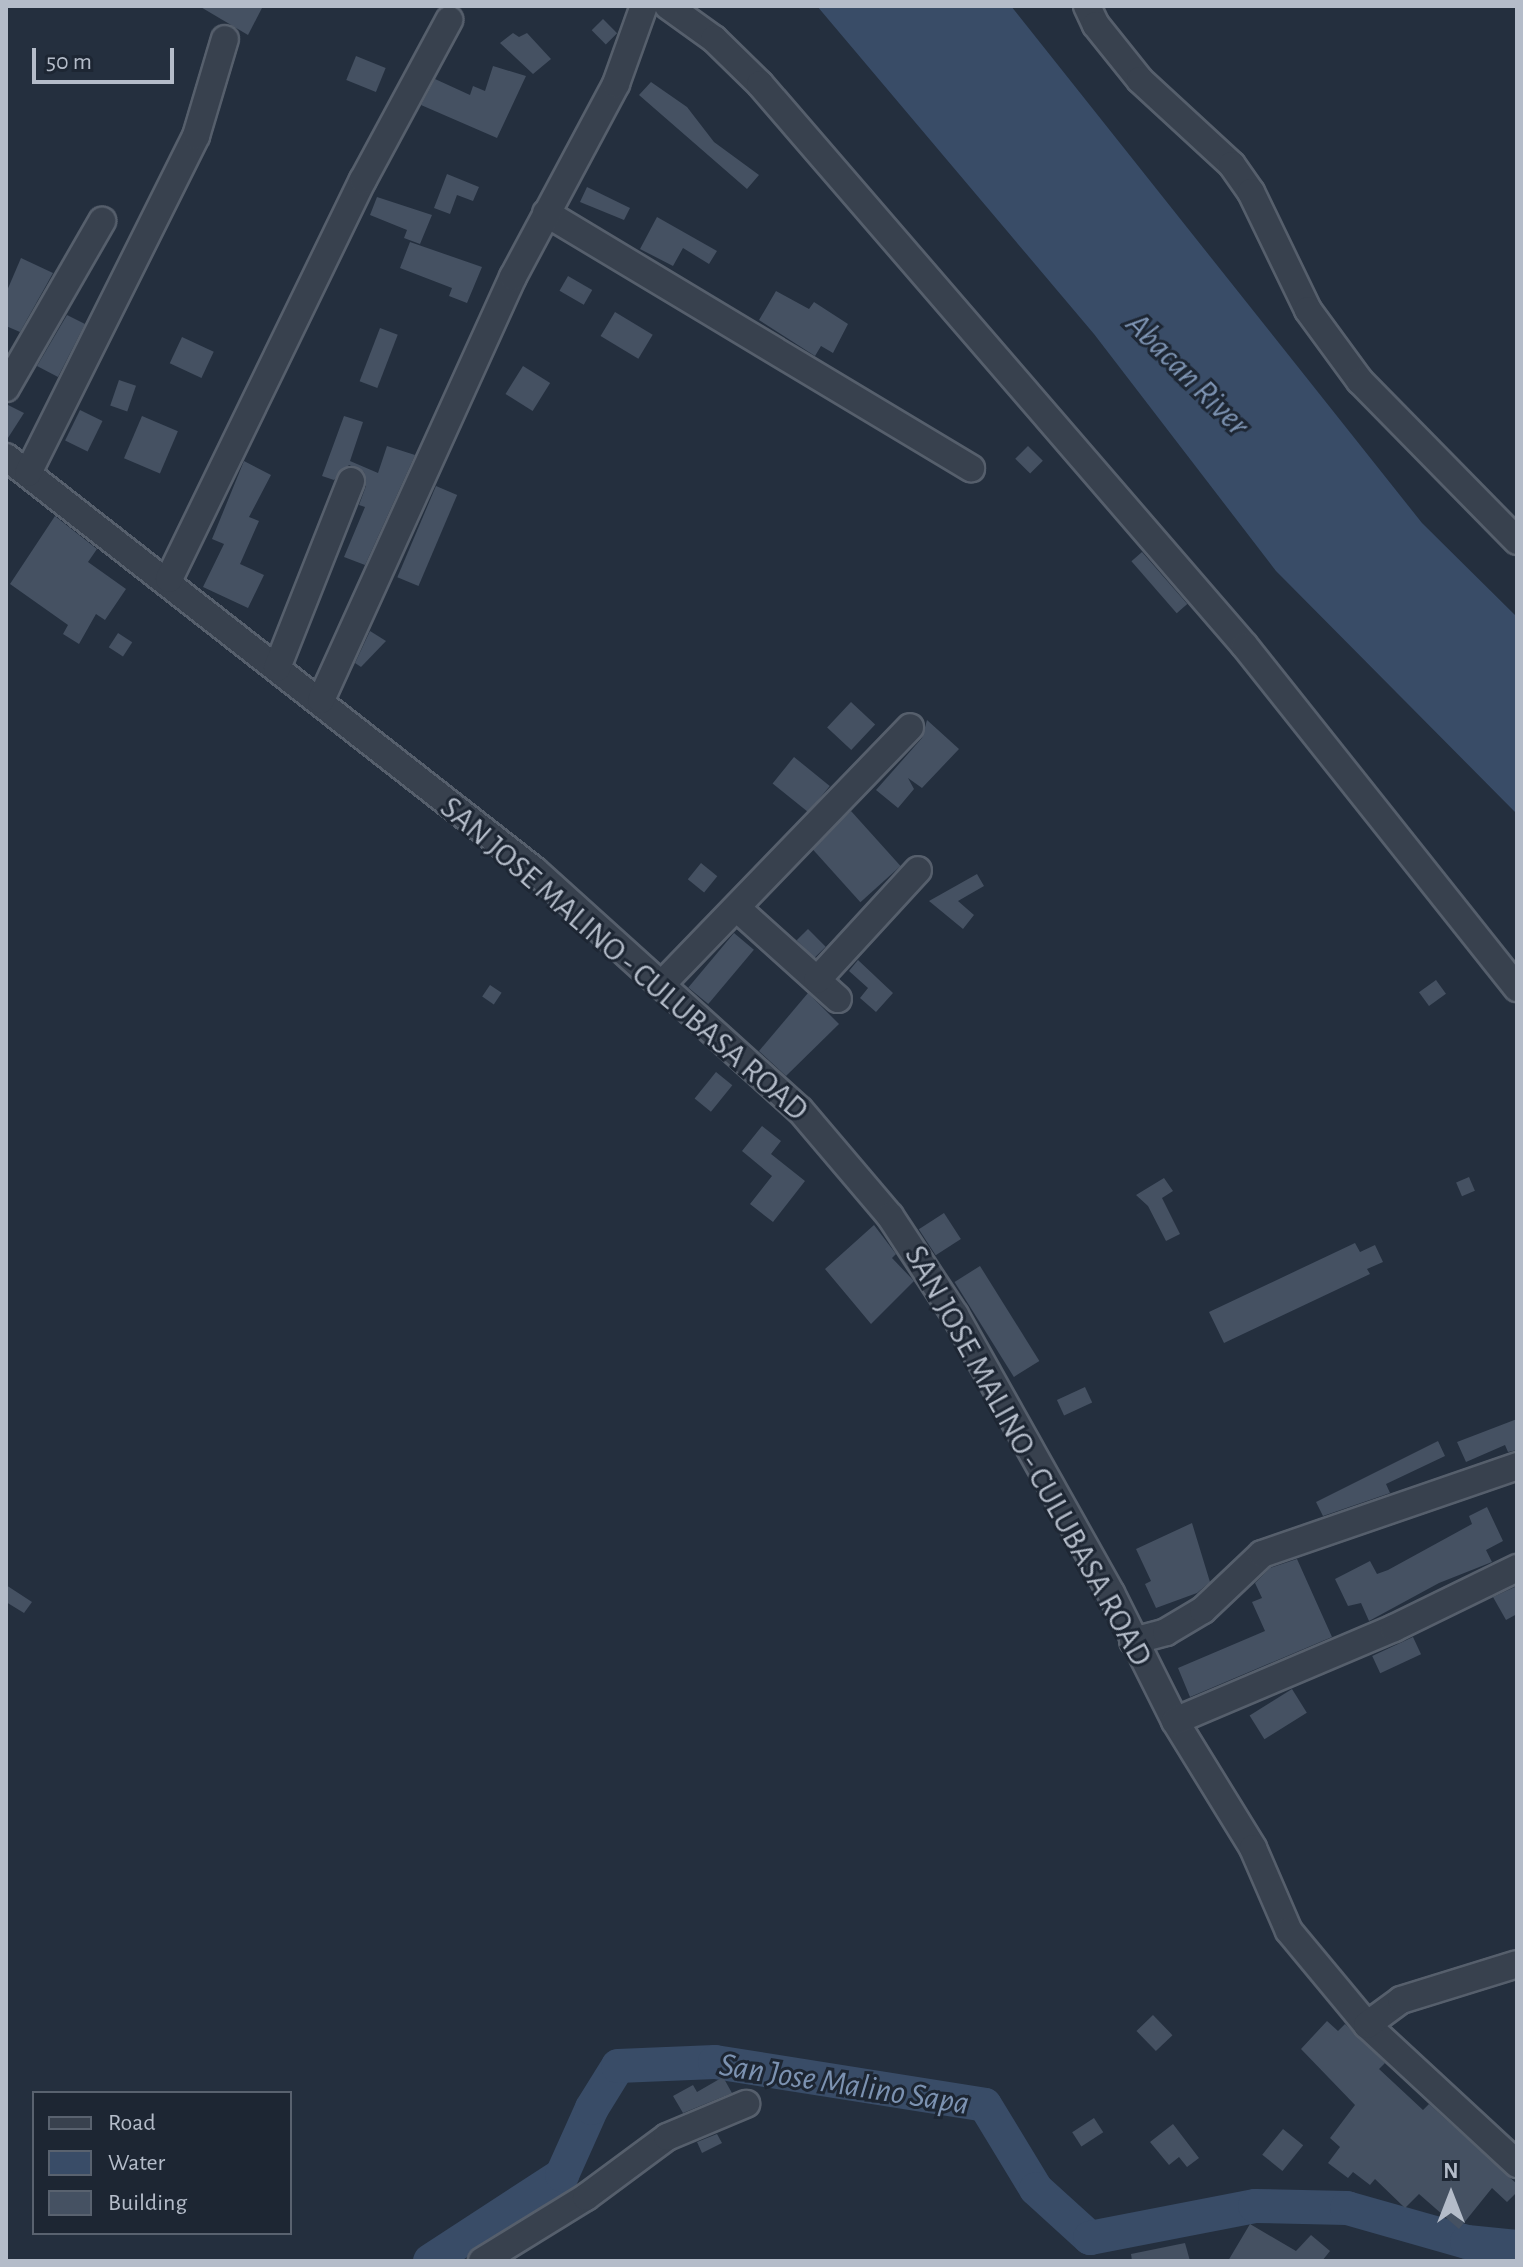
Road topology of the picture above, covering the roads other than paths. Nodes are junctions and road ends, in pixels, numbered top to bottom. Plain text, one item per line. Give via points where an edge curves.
1 (644, 6) edge
2 (668, 6) edge
3 (1087, 6) edge
4 (449, 20) dead end
5 (225, 39) dead end
6 (546, 213) junction
7 (102, 221) dead end
8 (6, 388) edge
9 (6, 457) edge
10 (971, 468) dead end
11 (28, 473) junction
12 (351, 481) dead end
13 (1517, 541) edge
14 (169, 579) junction
15 (277, 668) junction
16 (321, 700) junction
17 (910, 727) dead end
18 (918, 870) dead end
19 (739, 910) junction
20 (817, 980) junction
21 (662, 984) junction
22 (1517, 988) edge
23 (838, 999) dead end
24 (1517, 1466) edge
25 (1517, 1568) edge
26 (1133, 1641) junction
27 (1175, 1721) junction
28 (1517, 1964) edge
29 (1367, 2025) junction
30 (746, 2104) dead end
31 (1517, 2164) edge
32 (482, 2261) edge

1 - 6 street via 616,84
2 - 22 street via 714,39 791,119 1245,646
3 - 13 street via 1140,80 1239,174 1308,310 1344,363
4 - 14 street via 363,180
5 - 11 street via 196,136
6 - 10 street
6 - 16 street via 437,436 369,603
7 - 8 street
9 - 11 street, SAN JOSE MALINO - CULUBASA ROAD
11 - 14 street, SAN JOSE MALINO - CULUBASA ROAD
12 - 15 street
14 - 15 street, SAN JOSE MALINO - CULUBASA ROAD
15 - 16 street, SAN JOSE MALINO - CULUBASA ROAD
16 - 21 street, SAN JOSE MALINO - CULUBASA ROAD via 534,870
17 - 19 street
18 - 20 street
19 - 20 street
19 - 21 street
20 - 23 street
21 - 26 street, SAN JOSE MALINO - CULUBASA ROAD via 800,1110 890,1216 955,1315
24 - 26 street via 1262,1554 1203,1610 1166,1632
25 - 27 street via 1394,1628
26 - 27 street, SAN JOSE MALINO - CULUBASA ROAD
27 - 29 street, SAN JOSE MALINO - CULUBASA ROAD via 1253,1848 1289,1931
28 - 29 street via 1401,2000
29 - 31 street, SAN JOSE MALINO - CULUBASA ROAD
30 - 32 street via 667,2137 586,2197

